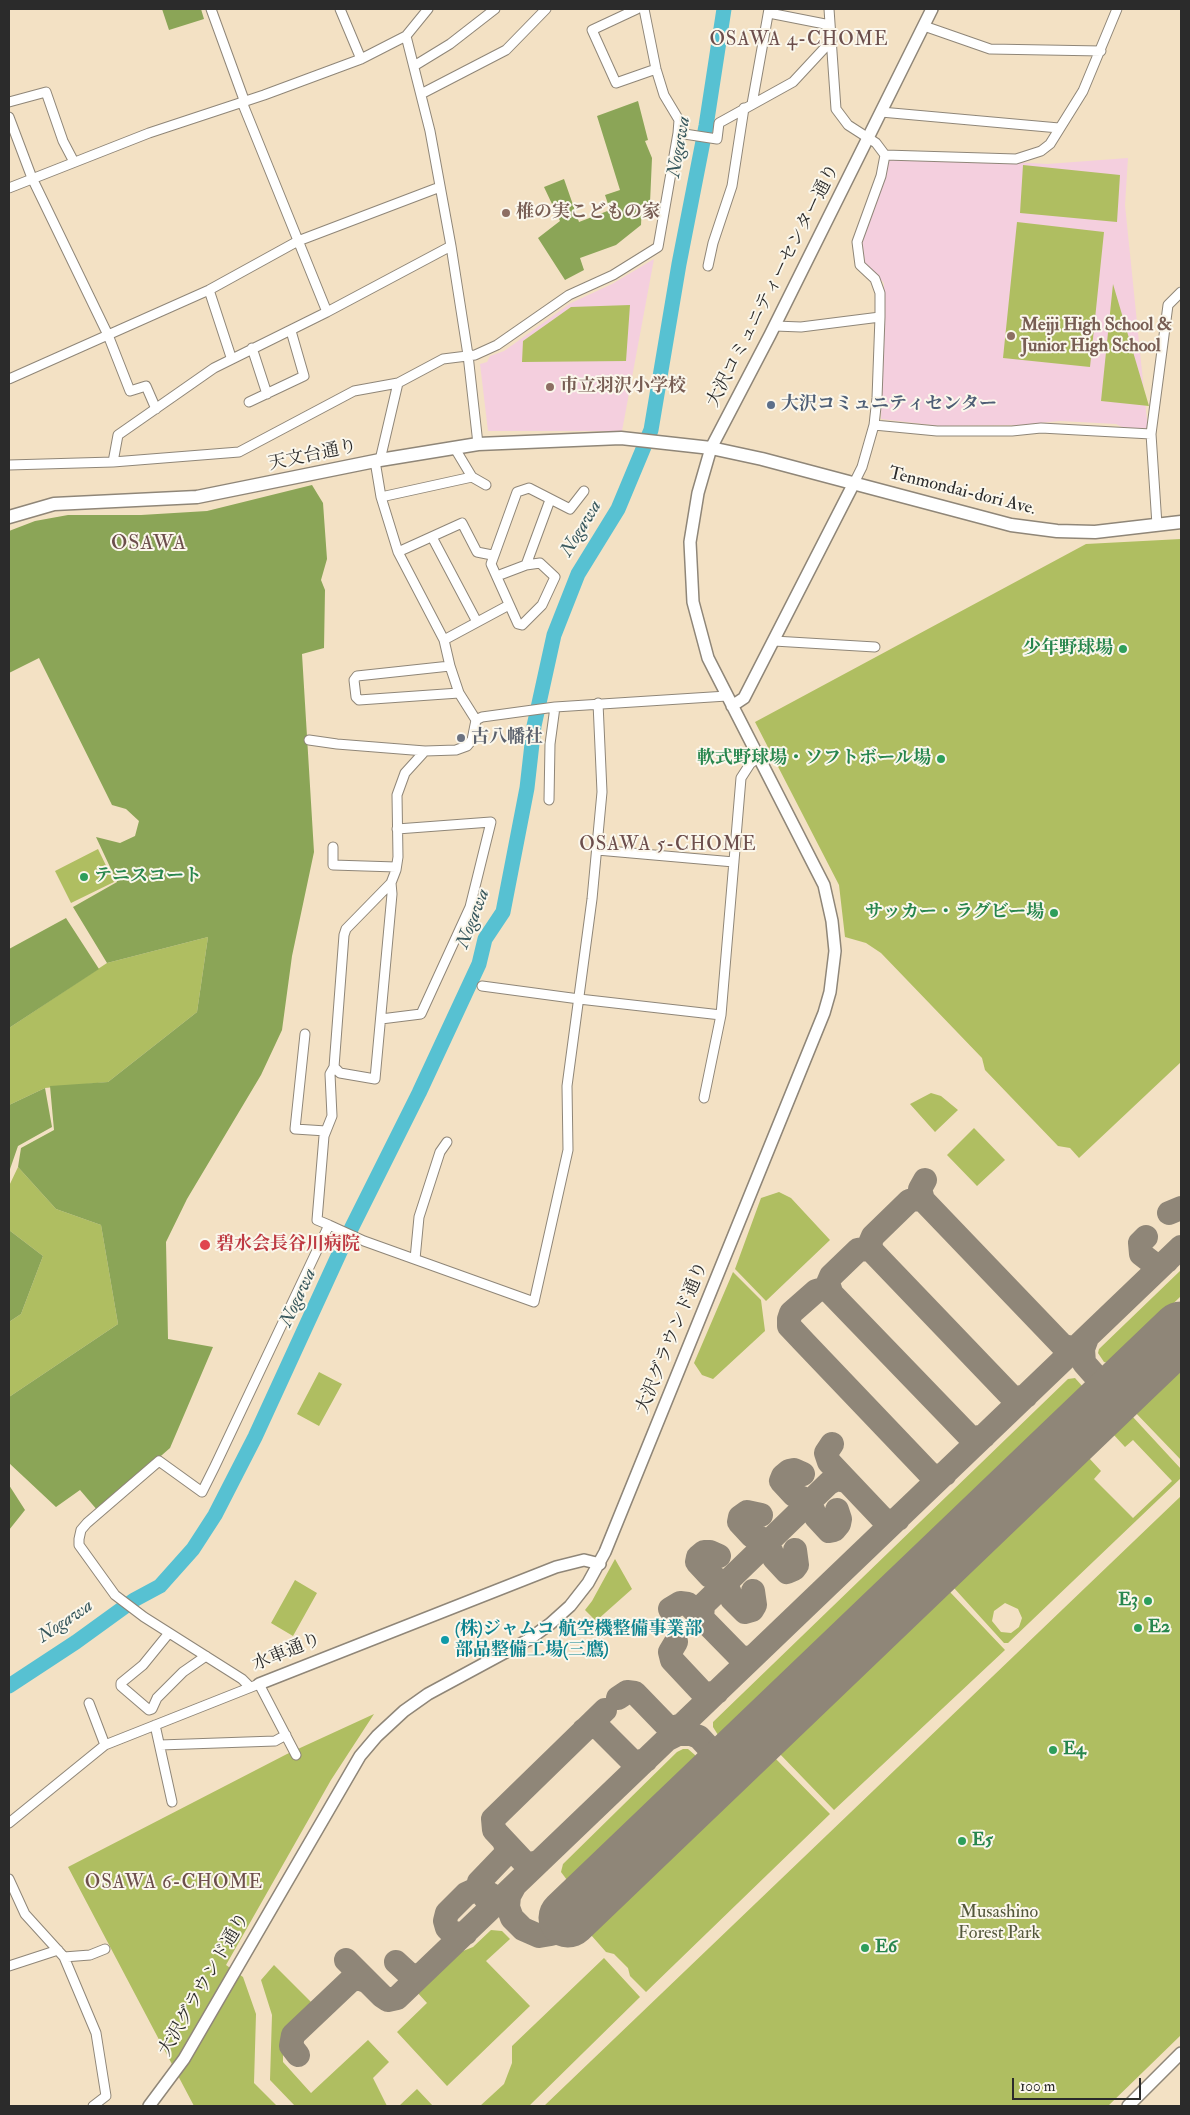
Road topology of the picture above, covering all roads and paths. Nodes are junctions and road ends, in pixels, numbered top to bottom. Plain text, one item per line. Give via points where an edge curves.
1 (211, 9) edge
2 (340, 9) edge
3 (428, 9) edge
4 (495, 9) edge
5 (546, 9) edge
6 (637, 9) edge
7 (644, 9) edge
8 (829, 9) edge
9 (932, 9) edge
10 (1117, 9) edge
11 (769, 11) edge
12 (830, 25) junction
13 (924, 26) junction
14 (406, 36) junction
15 (832, 40) junction
16 (1101, 51) junction
17 (361, 58) junction
18 (414, 66) junction
19 (656, 69) junction
20 (421, 94) junction
21 (9, 102) edge
22 (244, 102) junction
23 (748, 106) junction
24 (881, 112) junction
25 (9, 117) edge
26 (1059, 128) junction
27 (679, 133) junction
28 (867, 139) junction
29 (885, 155) junction
30 (74, 162) junction
31 (32, 178) junction
32 (440, 187) junction
33 (9, 188) edge
34 (298, 241) junction
35 (451, 246) junction
36 (708, 266) dead end
37 (209, 290) junction
38 (1181, 292) edge
39 (327, 312) junction
40 (880, 317) junction
41 (775, 326) junction
42 (291, 331) junction
43 (108, 335) junction
44 (252, 348) junction
45 (468, 356) junction
46 (231, 357) junction
47 (9, 379) edge
48 (398, 383) junction
49 (267, 394) junction
50 (249, 402) dead end
51 (156, 409) junction
52 (874, 425) junction
53 (1151, 434) junction
54 (478, 444) junction
55 (454, 447) junction
56 (711, 448) junction
57 (378, 460) junction
58 (113, 462) junction
59 (9, 465) edge
60 (472, 477) junction
61 (854, 483) junction
62 (486, 485) dead end
63 (584, 491) dead end
64 (381, 497) junction
65 (550, 500) junction
66 (9, 517) edge
67 (1181, 522) edge
68 (1157, 525) junction
69 (432, 536) junction
70 (398, 552) junction
71 (492, 555) junction
72 (526, 565) junction
73 (497, 576) junction
74 (509, 605) junction
75 (477, 622) junction
76 (444, 640) junction
77 (774, 641) junction
78 (875, 647) dead end
79 (450, 666) junction
80 (459, 693) junction
81 (730, 701) junction
82 (598, 703) junction
83 (555, 707) junction
84 (476, 720) junction
85 (309, 740) dead end
86 (425, 752) junction
87 (759, 757) junction
88 (549, 800) dead end
89 (397, 829) junction
90 (333, 847) dead end
91 (597, 850) junction
92 (734, 862) junction
93 (396, 867) junction
94 (391, 883) junction
95 (482, 986) dead end
96 (579, 999) junction
97 (721, 1015) junction
98 (381, 1019) junction
99 (305, 1034) dead end
100 (334, 1067) junction
101 (704, 1098) dead end
102 (326, 1131) junction
103 (447, 1142) dead end
104 (330, 1225) junction
105 (415, 1259) junction
106 (600, 1564) junction
107 (169, 1633) junction
108 (206, 1656) junction
109 (254, 1685) junction
110 (90, 1703) dead end
111 (155, 1725) junction
112 (286, 1735) junction
113 (105, 1745) junction
114 (160, 1745) junction
115 (296, 1755) dead end
116 (172, 1802) dead end
117 (9, 1823) edge
118 (9, 1879) edge
119 (105, 1949) dead end
120 (61, 1954) junction
121 (9, 1966) edge
122 (1181, 2053) edge
123 (93, 2106) edge
124 (149, 2106) edge
125 (1128, 2106) edge

1 - 22 street
2 - 17 street
3 - 14 street
4 - 18 street via 450,44
5 - 20 street via 506,50
6 - 19 street via 592,30 616,83
7 - 19 street
8 - 12 street
9 - 13 street, 大沢コミュニティーセンター通り
10 - 16 street
11 - 12 street
11 - 23 street
12 - 15 street
13 - 16 street via 990,49
13 - 24 street, 大沢コミュニティーセンター通り
14 - 17 street
14 - 18 street
15 - 23 street via 800,75
15 - 28 street via 836,109 848,125
16 - 26 street via 1083,92
17 - 22 street
18 - 20 street
19 - 27 street via 664,95 679,120
20 - 32 street
21 - 30 street via 46,92
22 - 30 street via 151,132
22 - 34 street
23 - 27 street via 719,123 717,139
23 - 36 street via 732,186
24 - 26 street
24 - 28 street, 大沢コミュニティーセンター通り
25 - 31 street
26 - 29 street via 1050,144 1041,151 1016,159
27 - 45 street via 658,247 613,275 569,295 497,344
28 - 29 street via 876,143
28 - 41 street, 大沢コミュニティーセンター通り
29 - 40 street via 881,176 857,242 860,265 875,279 880,293
30 - 31 street
31 - 33 street
31 - 43 street
32 - 34 street
32 - 35 street
34 - 37 street
34 - 39 street
35 - 39 street
35 - 45 street
37 - 43 street
37 - 46 street
38 - 53 street via 1168,305
39 - 42 street
40 - 41 street via 801,327
40 - 52 street
41 - 56 street, 大沢コミュニティーセンター通り
42 - 44 street
42 - 49 street via 304,376
43 - 47 street
43 - 51 street via 130,391 146,386
44 - 46 street
44 - 49 street
45 - 48 street via 443,359
45 - 54 street
46 - 51 street
48 - 57 street
48 - 58 street via 354,391 239,452
49 - 50 street
51 - 58 street via 118,435
52 - 53 street via 937,431 1042,428
52 - 61 street
53 - 68 street
54 - 55 main road, 天文台通り
54 - 56 main road, 天文台通り via 625,439
55 - 57 main road, 天文台通り
55 - 60 street
56 - 61 main road, Tenmondai-dori Ave.
56 - 81 street, 大沢グラウンド通り via 698,493 690,542 690,585 703,642
57 - 64 street
57 - 66 main road, 天文台通り via 197,497 54,504
58 - 59 street
60 - 62 street
60 - 64 street
61 - 68 main road, Tenmondai-dori Ave. via 991,521 1036,529 1095,532
61 - 77 street
63 - 65 street via 570,509
64 - 70 street
65 - 71 street via 529,488 517,492
65 - 72 street
67 - 68 main road, Tenmondai-dori Ave.
69 - 70 street
69 - 71 street via 462,523 476,552
69 - 75 street
70 - 76 street
71 - 73 street via 491,564
72 - 73 street
72 - 74 street via 540,562 555,577 542,605 522,625 518,624
73 - 74 street
74 - 75 street
75 - 76 street
76 - 79 street
77 - 78 street
77 - 81 street via 744,698
79 - 80 street
79 - 80 street via 357,676 354,680 356,697 359,700
80 - 84 street
81 - 82 street
81 - 87 street, 大沢グラウンド通り
82 - 83 street
82 - 91 street via 602,792
83 - 84 street
83 - 88 street via 550,744
84 - 86 street via 472,740 467,746
85 - 86 street
86 - 89 street via 405,773 397,795
87 - 92 street via 741,778
87 - 106 street, 大沢グラウンド通り via 824,885 835,951 830,992 803,1068
89 - 93 street
89 - 98 street via 491,822 470,907 422,1014
90 - 93 street via 333,865
91 - 92 street
91 - 96 street
92 - 97 street
93 - 94 street
94 - 98 street
94 - 100 street via 346,929 344,935
95 - 96 street
96 - 97 street
96 - 105 street via 567,1086 568,1150 534,1302
97 - 101 street
98 - 100 street via 375,1079 340,1073
99 - 102 street via 296,1129
100 - 102 street via 330,1074 332,1116
102 - 104 street via 317,1220
103 - 105 street via 440,1152 419,1216
104 - 105 street
104 - 107 street via 202,1492 159,1461 81,1530 79,1545 108,1586 141,1615
106 - 109 street, 水車通り via 584,1560 556,1567
106 - 124 street, 大沢グラウンド通り via 575,1601 550,1624 528,1640 428,1694 404,1711 360,1756 184,2059
107 - 108 street
107 - 108 street via 143,1665 121,1683 149,1710 183,1672
108 - 109 street
109 - 111 street, 水車通り
109 - 112 street
110 - 113 street
111 - 113 street, 水車通り
111 - 114 street
112 - 114 street via 275,1741
112 - 115 street
113 - 117 street, 水車通り
114 - 116 street
118 - 120 street via 24,1914
119 - 120 street via 90,1956
120 - 121 street
120 - 123 street via 96,2033 106,2096
122 - 125 street

